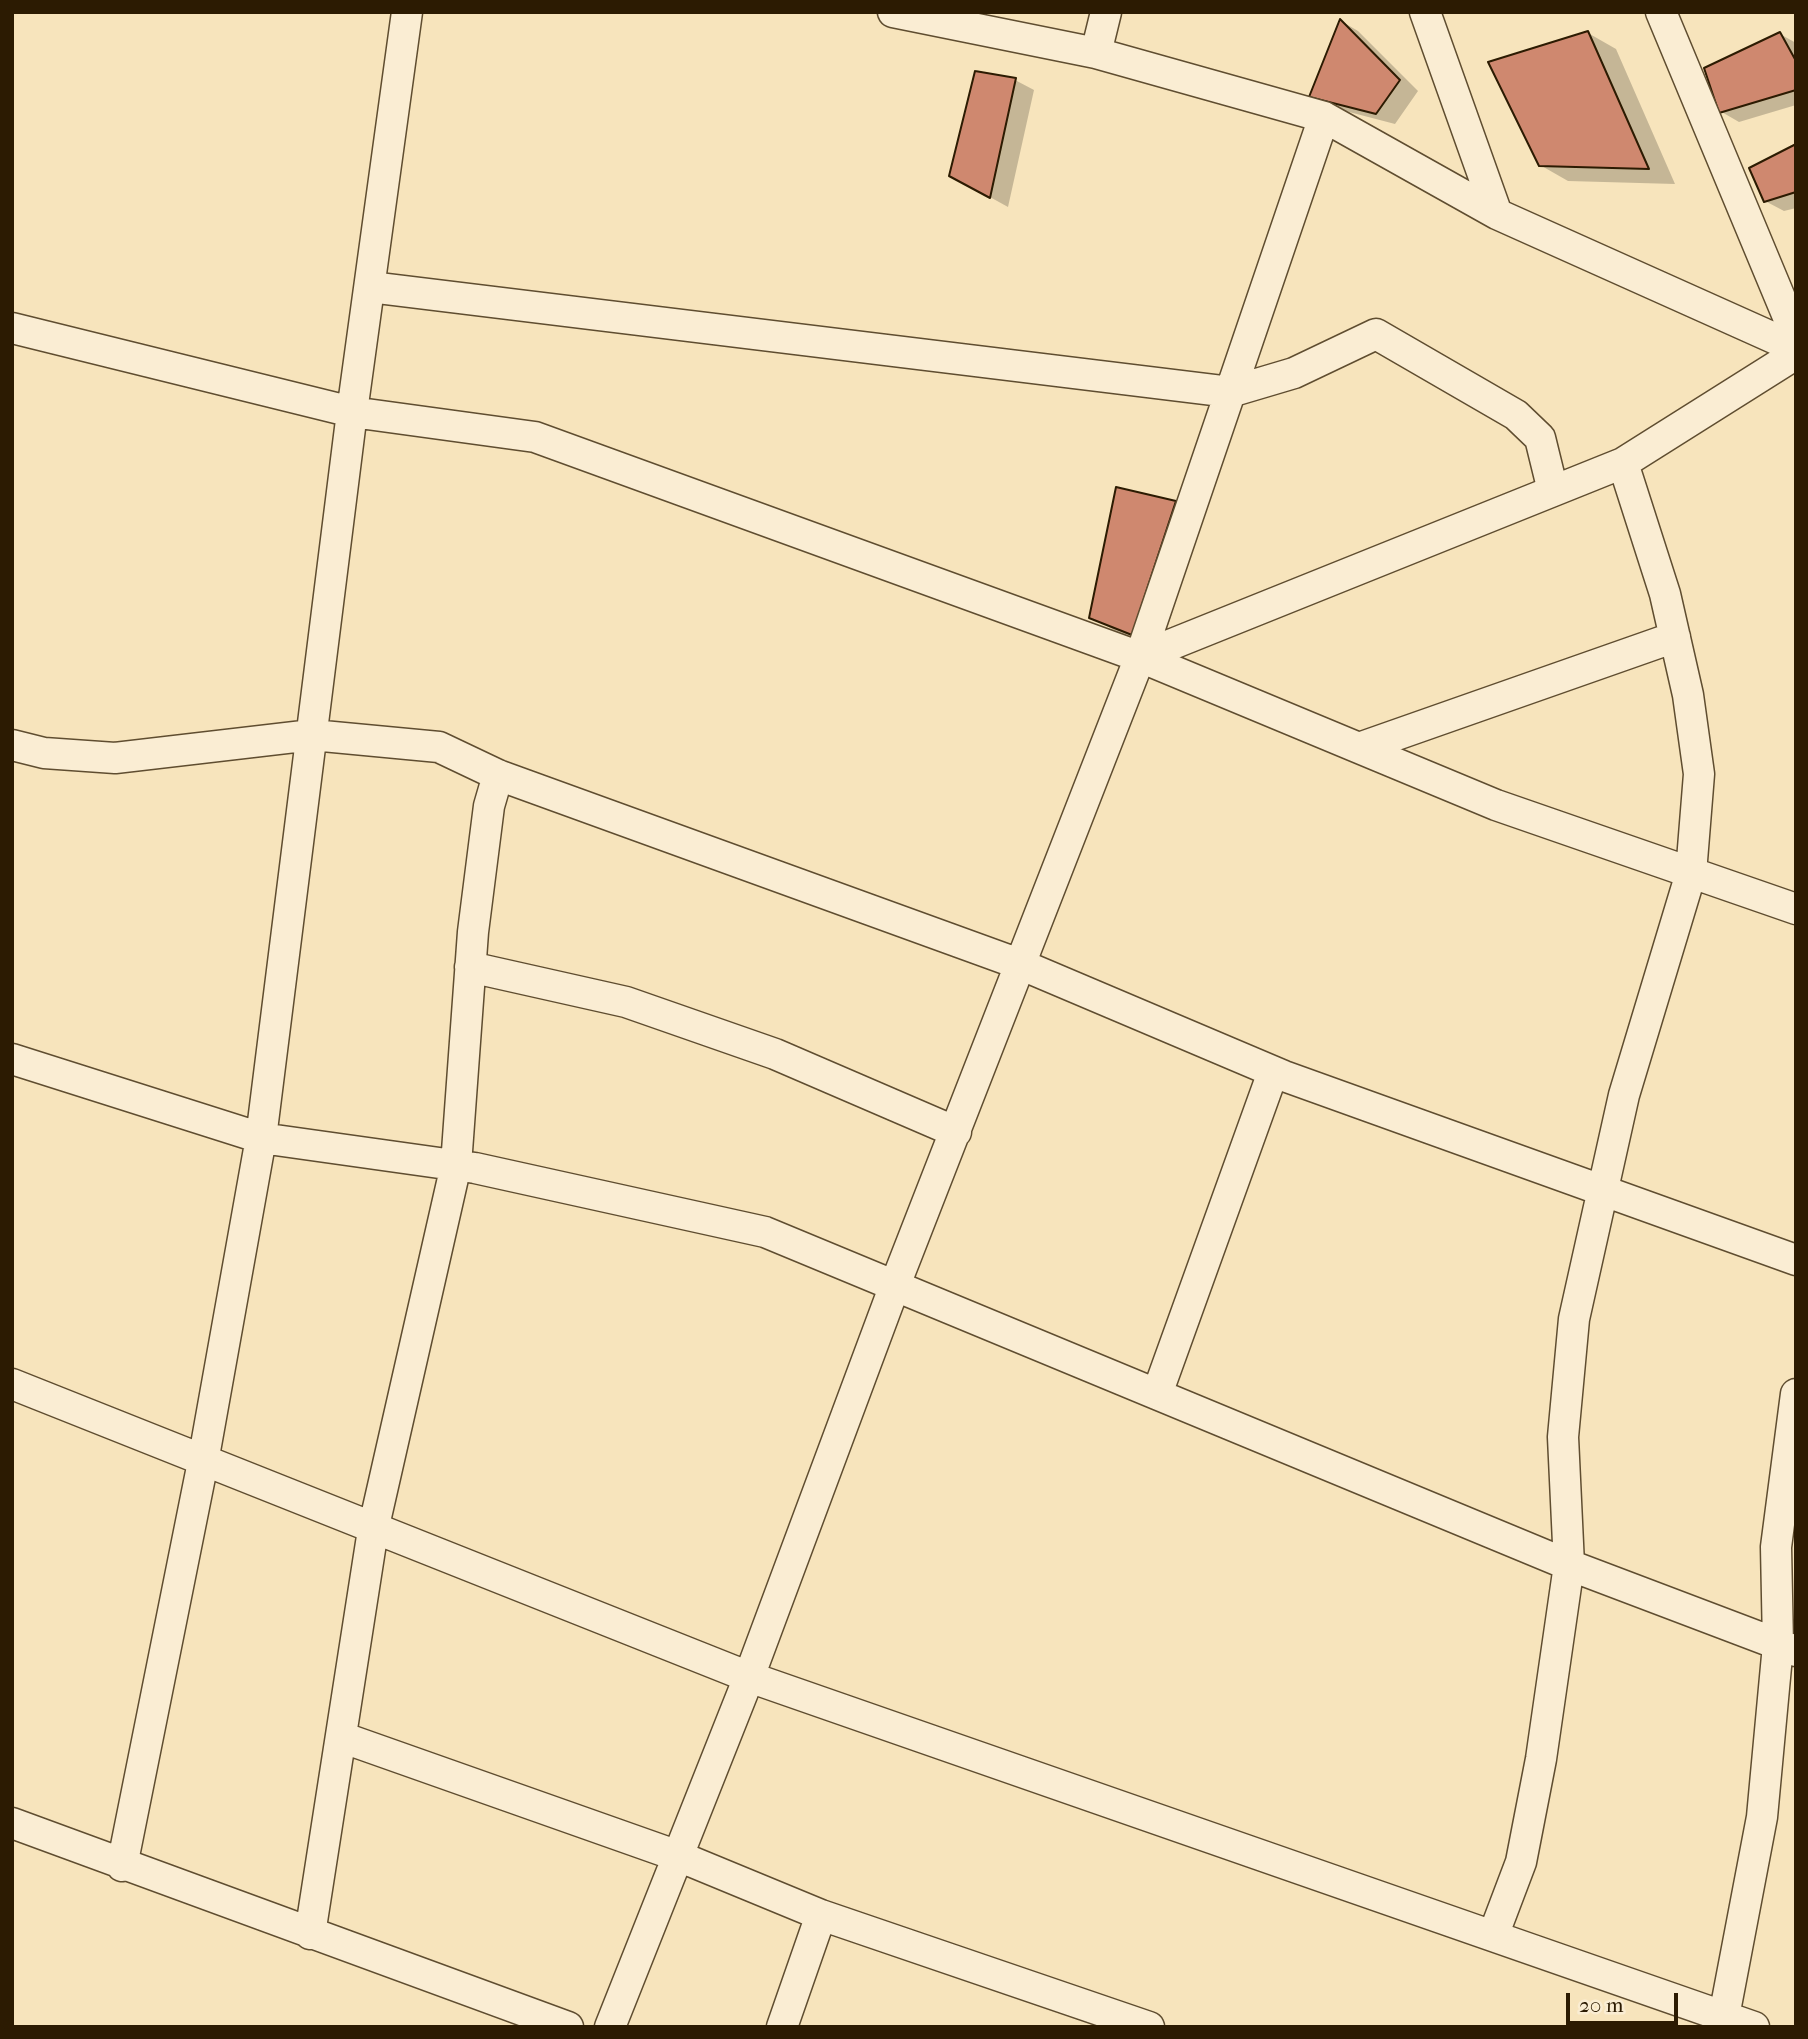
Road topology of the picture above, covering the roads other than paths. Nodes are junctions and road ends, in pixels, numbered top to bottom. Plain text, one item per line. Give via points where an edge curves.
1 (407, 12) edge
2 (893, 12) edge
3 (1106, 12) edge
4 (1425, 12) edge
5 (1661, 12) edge
6 (1096, 53) junction
7 (1324, 117) junction
8 (1497, 214) junction
9 (370, 287) junction
10 (12, 328) edge
11 (1796, 336) edge
12 (1796, 348) edge
13 (1796, 354) edge
14 (1230, 392) junction
15 (352, 412) junction
16 (1623, 463) junction
17 (1553, 491) junction
18 (1675, 637) junction
19 (1140, 657) junction
20 (312, 735) junction
21 (12, 745) edge
22 (1359, 748) junction
23 (498, 775) junction
24 (1690, 873) junction
25 (1796, 909) edge
26 (1022, 965) junction
27 (470, 967) junction
28 (12, 1059) edge
29 (1273, 1072) junction
30 (956, 1132) junction
31 (261, 1138) junction
32 (456, 1166) junction
33 (1602, 1190) junction
34 (1796, 1259) edge
35 (895, 1285) junction
36 (12, 1384) edge
37 (1157, 1394) junction
38 (1796, 1394) edge
39 (203, 1462) junction
40 (1789, 1501) edge
41 (373, 1530) junction
42 (1569, 1565) junction
43 (1787, 1648) edge
44 (749, 1677) junction
45 (341, 1737) junction
46 (12, 1823) edge
47 (678, 1856) junction
48 (122, 1866) junction
49 (821, 1915) junction
50 (310, 1934) junction
51 (1493, 1936) junction
52 (1723, 2021) edge
53 (568, 2027) edge
54 (610, 2027) edge
55 (782, 2027) edge
56 (1149, 2027) edge
57 (1754, 2027) edge

1 - 9 street
2 - 6 street
3 - 6 street
4 - 8 street
5 - 11 street
6 - 7 street
7 - 8 street
7 - 14 street
8 - 12 street
9 - 14 street
9 - 15 street
10 - 15 street
13 - 16 street
14 - 17 street via 1294,373 1376,334 1516,415 1540,438
14 - 19 street
15 - 19 street via 535,437
15 - 20 street
16 - 17 street
16 - 18 street
17 - 19 street
18 - 22 street
18 - 24 street via 1699,774
19 - 22 street
19 - 26 street
20 - 21 street via 115,758 44,753
20 - 23 street via 439,747
20 - 31 street
22 - 24 street via 1496,805
23 - 26 street
23 - 27 street via 489,806
24 - 25 street
24 - 33 street via 1624,1095
26 - 29 street
26 - 30 street
27 - 30 street via 639,1006 775,1054
27 - 32 street
28 - 31 street
29 - 33 street
29 - 37 street
30 - 35 street
31 - 32 street
31 - 39 street
32 - 35 street via 765,1232
32 - 41 street
33 - 34 street
33 - 42 street via 1574,1319 1563,1437
35 - 37 street
35 - 44 street
36 - 39 street
37 - 42 street
38 - 40 street
39 - 41 street
39 - 48 street
40 - 43 street via 1776,1547
41 - 44 street
41 - 45 street
42 - 43 street
42 - 51 street via 1521,1862
43 - 52 street via 1762,1817
44 - 47 street
44 - 51 street
45 - 47 street
45 - 50 street
46 - 48 street
47 - 49 street
47 - 54 street
48 - 50 street
49 - 55 street
49 - 56 street
50 - 53 street
51 - 52 street
52 - 57 street

